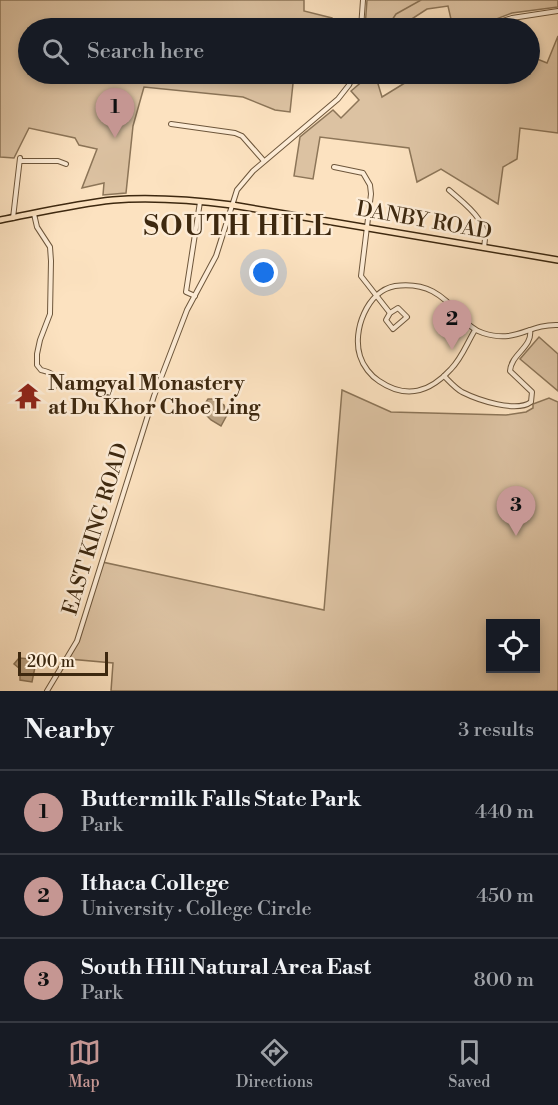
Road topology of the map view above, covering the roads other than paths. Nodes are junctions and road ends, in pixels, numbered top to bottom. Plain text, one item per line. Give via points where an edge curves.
1 (363, 0) edge
2 (558, 11) edge
3 (362, 18) edge
4 (512, 18) edge
5 (349, 84) edge
6 (171, 124) dead end
7 (264, 161) junction
8 (66, 164) dead end
9 (334, 167) dead end
10 (449, 190) dead end
11 (200, 201) junction
12 (232, 205) junction
13 (34, 214) junction
14 (13, 218) junction
15 (0, 220) edge
16 (366, 228) junction
17 (484, 248) junction
18 (558, 260) edge
19 (375, 295) junction
20 (195, 296) junction
21 (390, 313) junction
22 (558, 325) edge
23 (475, 330) junction
24 (530, 330) junction
25 (444, 376) junction
26 (54, 387) dead end
27 (47, 691) edge

1 - 3 street
2 - 4 street
5 - 7 street, EAST KING ROAD via 338,99
6 - 7 street via 235,133
7 - 12 street, EAST KING ROAD via 242,182
8 - 14 street via 20,159
9 - 16 street via 363,173 367,179 371,194
10 - 17 street via 480,220 485,233
11 - 12 main road, DANBY ROAD
11 - 13 main road, DANBY ROAD via 112,201
11 - 20 street via 186,292
12 - 16 main road, DANBY ROAD
12 - 20 street, EAST KING ROAD via 216,256
13 - 14 main road, DANBY ROAD
13 - 26 street via 50,247 51,261 50,314 39,340 37,362 41,369 54,374
14 - 15 main road, DANBY ROAD
16 - 17 main road, DANBY ROAD
16 - 19 street via 361,276
17 - 18 main road, DANBY ROAD
19 - 21 street
19 - 23 street via 393,287 424,287 435,291
19 - 25 street via 360,325 358,341 360,356 370,374 385,385 408,393 427,388
20 - 27 street, EAST KING ROAD via 177,331 152,401 77,641
21 - 21 street via 386,322 393,329 407,317 398,308
22 - 24 street
23 - 24 street via 510,337
23 - 25 street
24 - 25 street via 529,342 513,360 510,371 532,392 528,405 512,407 464,392

